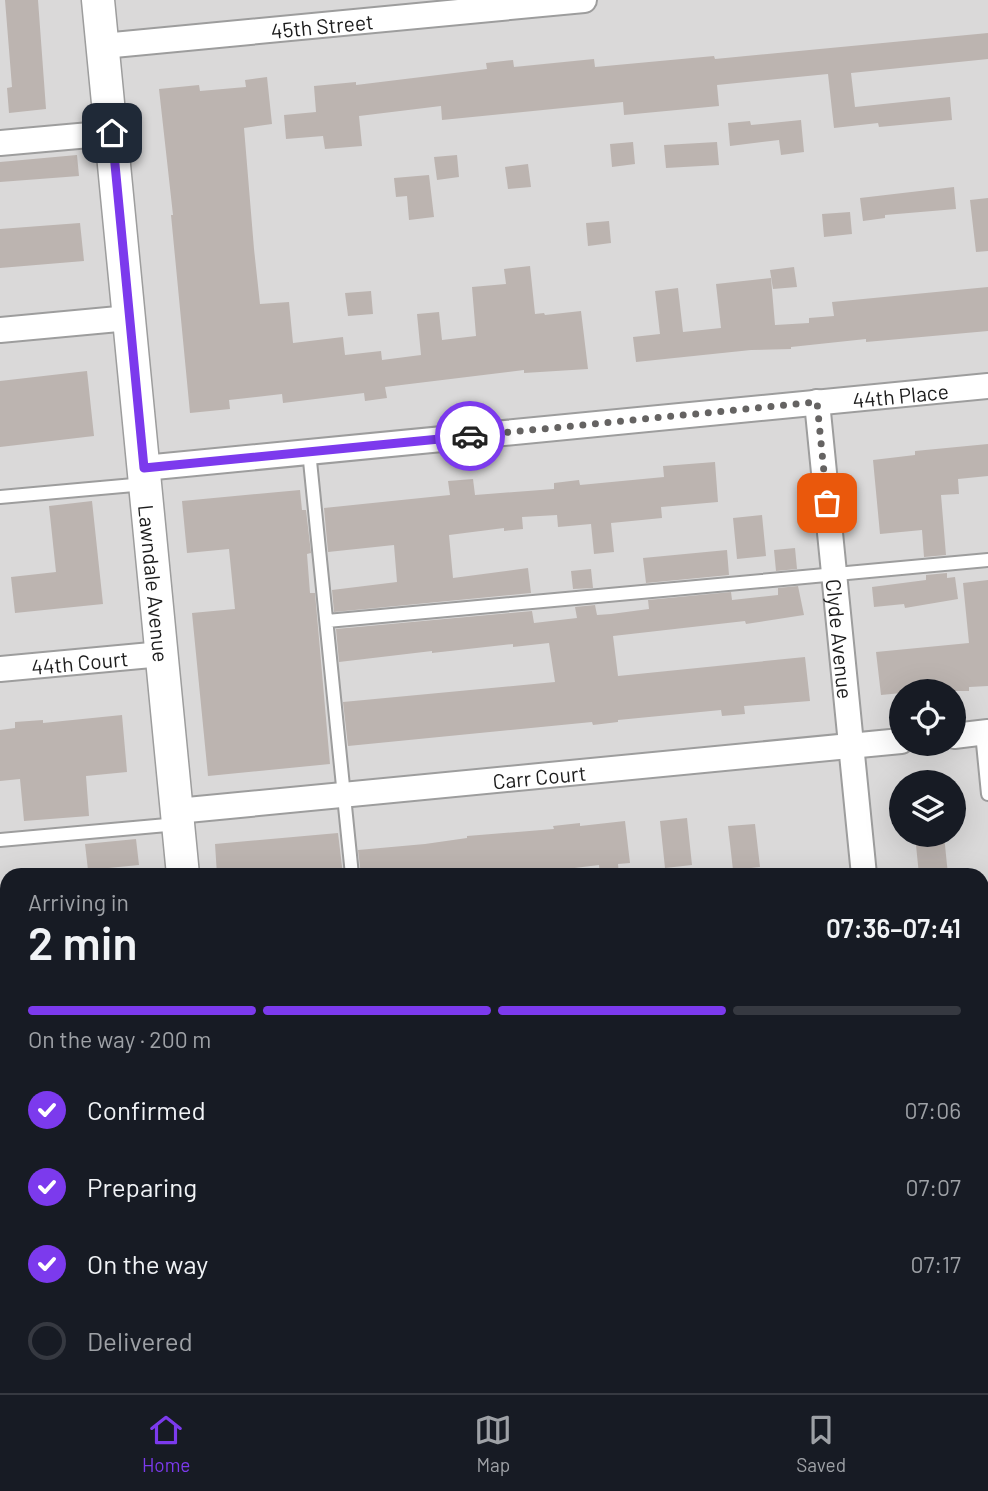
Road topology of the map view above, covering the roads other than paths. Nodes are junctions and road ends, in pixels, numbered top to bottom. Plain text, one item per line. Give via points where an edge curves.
1 (98, 0) edge
2 (584, 0) edge
3 (103, 46) junction
4 (112, 133) junction
5 (0, 143) edge
6 (129, 318) junction
7 (0, 330) edge
8 (988, 386) edge
9 (817, 402) junction
10 (309, 452) junction
11 (144, 476) junction
12 (0, 497) edge
13 (988, 559) edge
14 (834, 574) junction
15 (327, 621) junction
16 (162, 654) junction
17 (0, 669) edge
18 (985, 733) edge
19 (966, 735) edge
20 (889, 742) edge
21 (852, 745) junction
22 (988, 794) edge
23 (344, 795) junction
24 (178, 818) junction
25 (0, 840) edge
26 (182, 868) edge
27 (351, 868) edge
28 (863, 868) edge

1 - 3 street, Lawndale Avenue
2 - 3 street, 45th Street
3 - 4 street, Lawndale Avenue
4 - 5 street
4 - 6 street, Lawndale Avenue
6 - 7 street
6 - 11 street, Lawndale Avenue
8 - 9 street, 44th Place
9 - 10 street, 44th Place
9 - 14 street, Clyde Avenue
10 - 11 street, 44th Place
10 - 15 lane
11 - 12 lane
11 - 16 street, Lawndale Avenue
13 - 14 lane
14 - 15 lane
14 - 21 street, Clyde Avenue
15 - 23 lane
16 - 17 street, 44th Court
16 - 24 street, Lawndale Avenue
18 - 19 street
18 - 22 lane
20 - 21 street, Carr Court
21 - 23 street, Carr Court
21 - 28 street, Clyde Avenue
23 - 24 street, Carr Court
23 - 27 lane
24 - 25 lane
24 - 26 street, Lawndale Avenue

